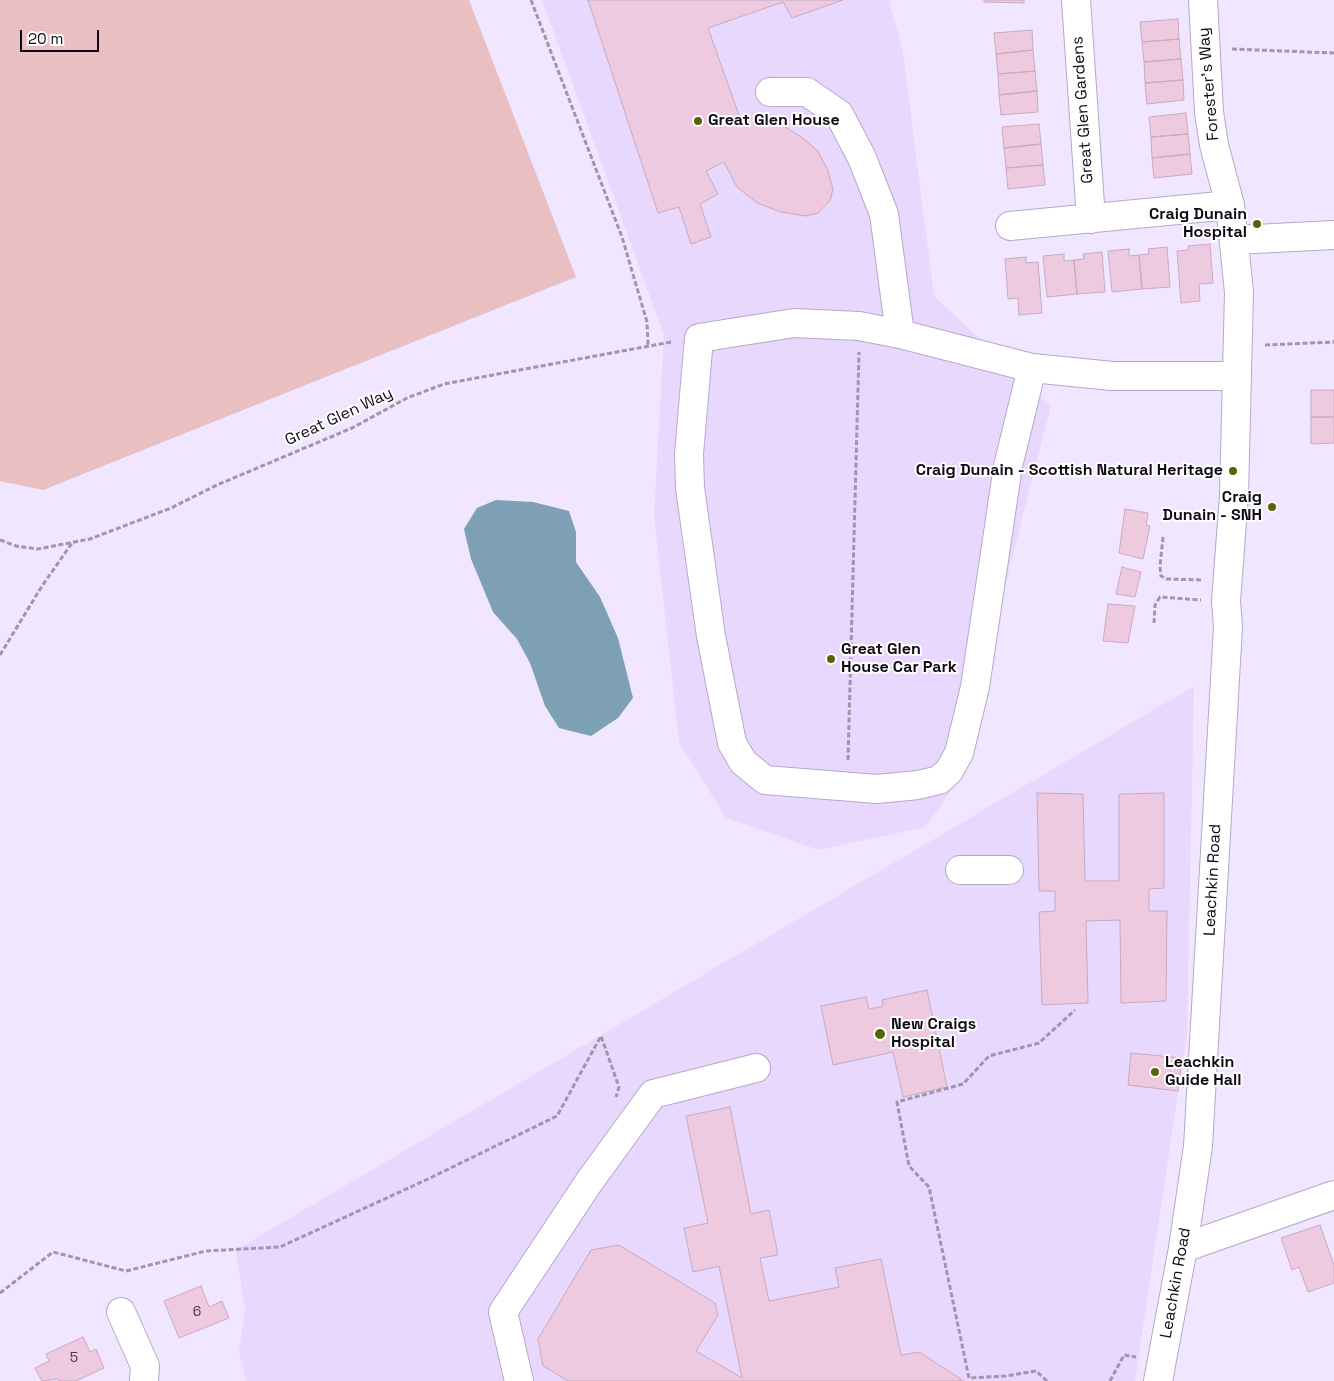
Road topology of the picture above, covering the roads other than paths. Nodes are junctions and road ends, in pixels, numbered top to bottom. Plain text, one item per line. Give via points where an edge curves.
1 (1076, 0) edge
2 (1203, 0) edge
3 (770, 92) dead end
4 (1230, 205) junction
5 (1091, 219) junction
6 (1010, 226) dead end
7 (1334, 235) edge
8 (1235, 240) junction
9 (900, 334) junction
10 (1032, 368) junction
11 (1237, 376) junction
12 (960, 870) dead end
13 (1009, 870) dead end
14 (756, 1068) dead end
15 (1334, 1195) edge
16 (1183, 1248) junction
17 (121, 1312) dead end
18 (1160, 1370) edge
19 (144, 1381) edge
20 (519, 1381) edge

1 - 5 street, Great Glen Gardens
2 - 4 street, Forester's Way via 1211,129
3 - 9 street via 807,92 839,114 862,158 884,214
4 - 5 street
4 - 8 street, Forester's Way
5 - 6 street
7 - 8 street
8 - 11 street, Forester's Way via 1239,292
9 - 10 street
9 - 10 street via 859,326 794,323 699,338 689,454 690,488 712,636 732,743 743,762 765,780 877,789 939,780 949,771 959,753 975,687 1008,466
10 - 11 street via 1112,376
11 - 16 street, Leachkin Road via 1228,627 1198,1146
12 - 13 street
14 - 20 street via 653,1094 589,1182 503,1312
15 - 16 street
16 - 18 street, Leachkin Road
17 - 19 street via 144,1366

